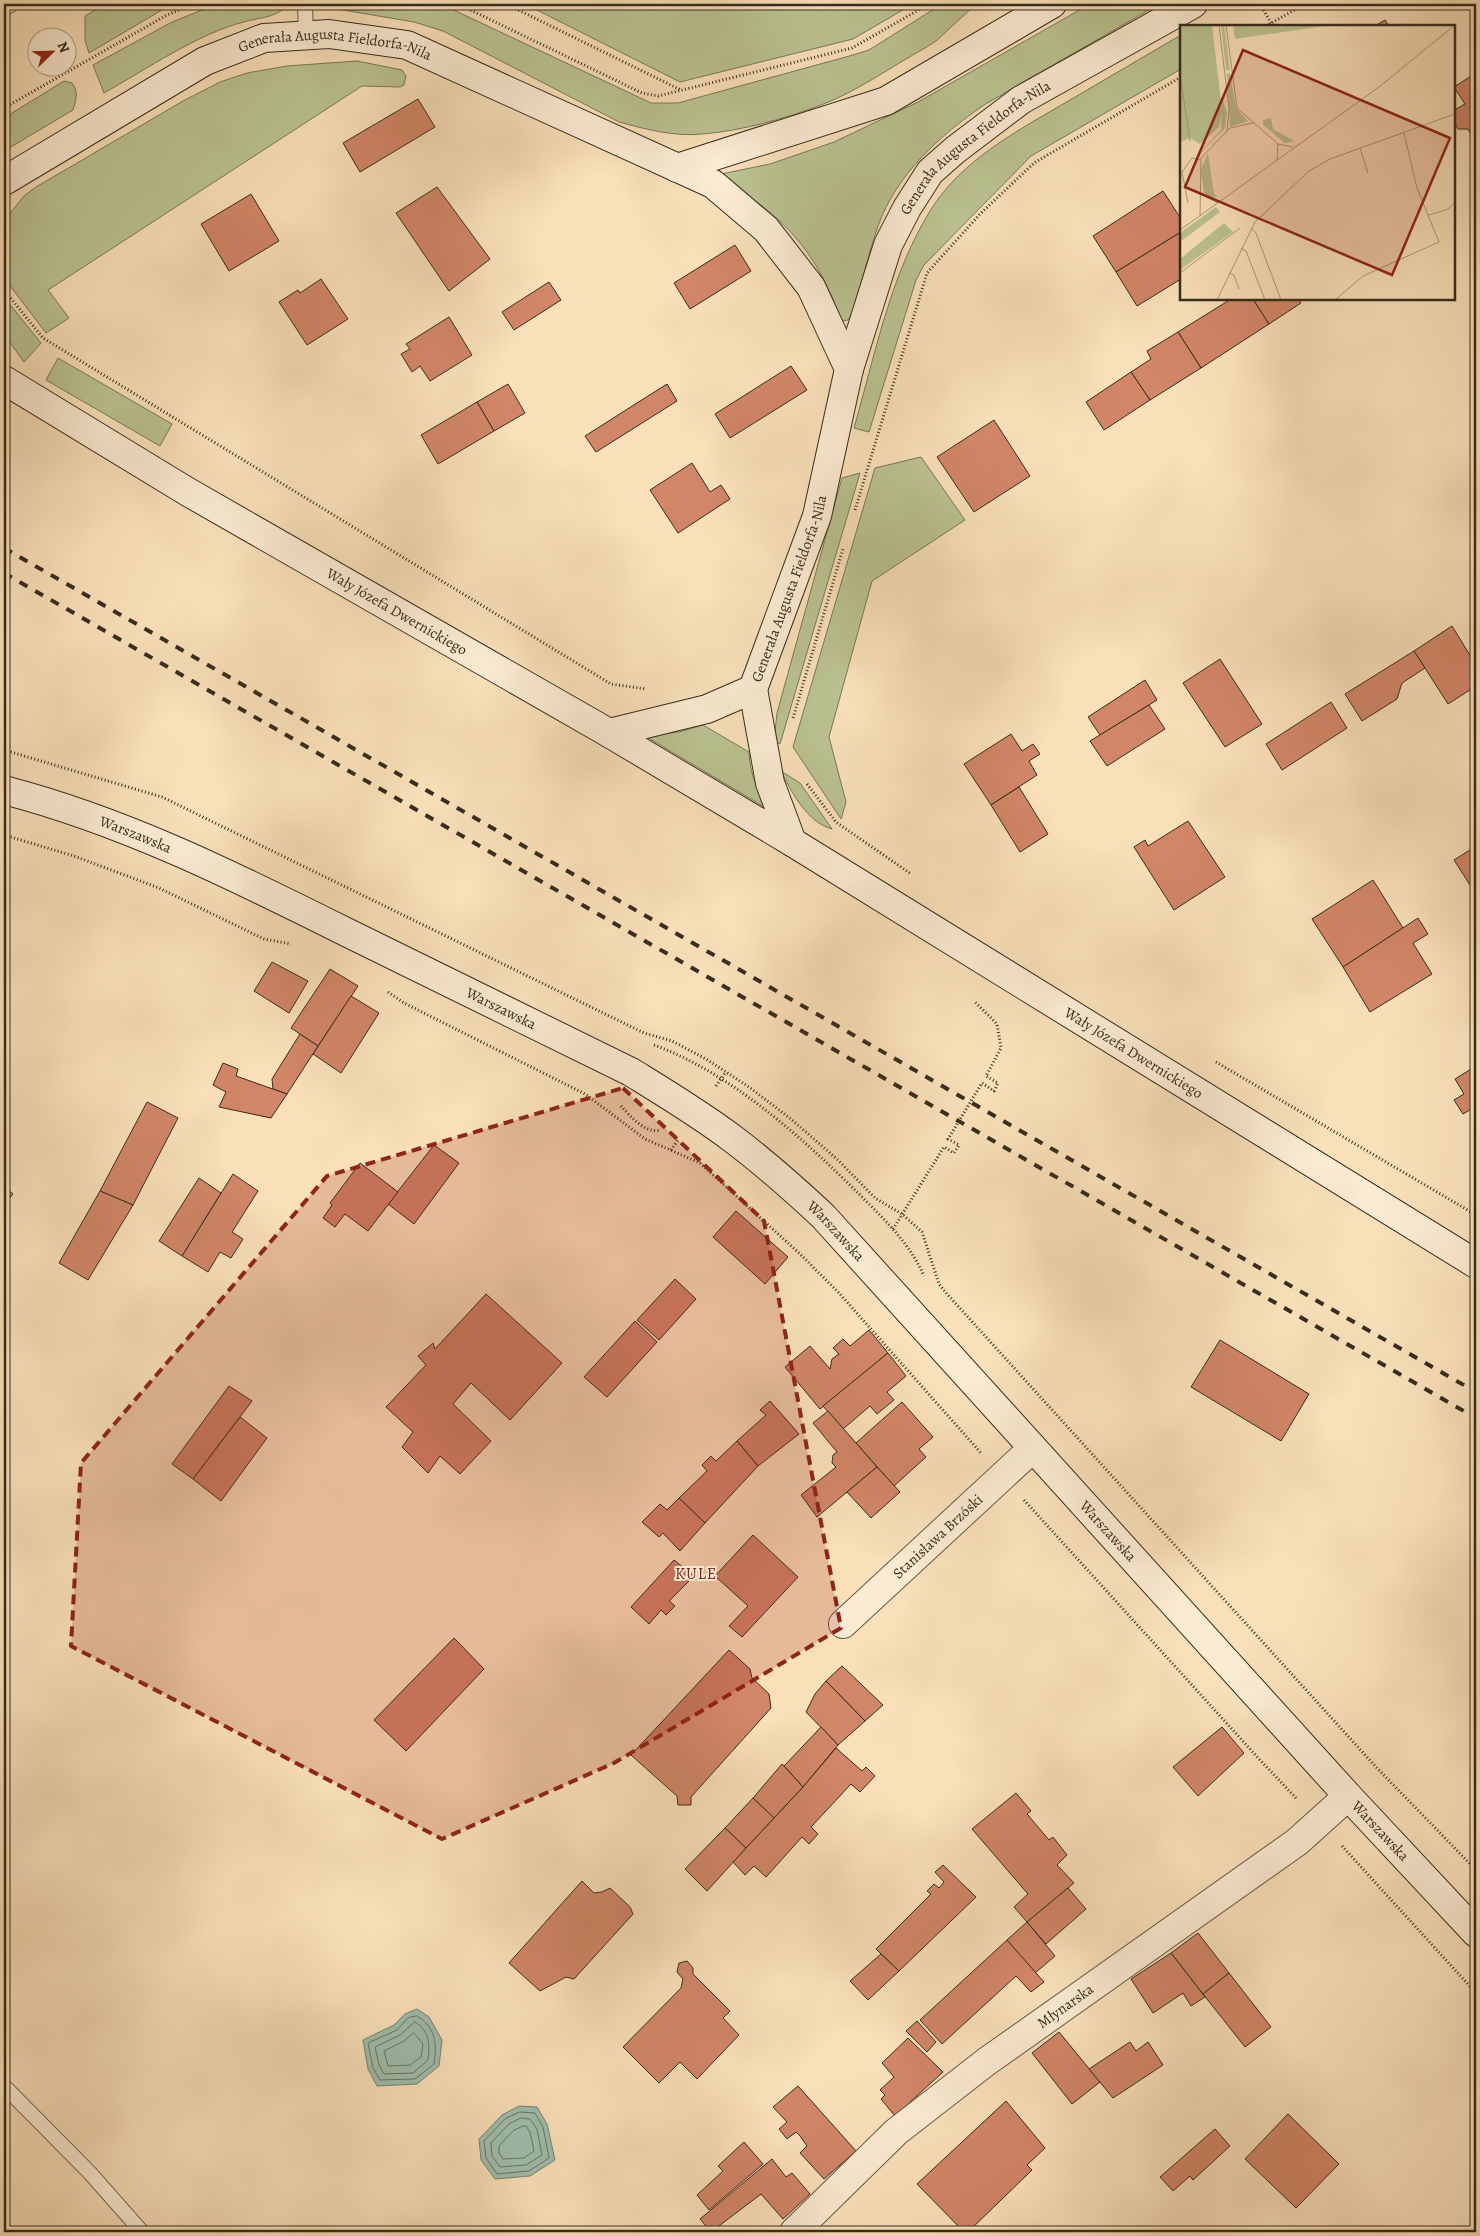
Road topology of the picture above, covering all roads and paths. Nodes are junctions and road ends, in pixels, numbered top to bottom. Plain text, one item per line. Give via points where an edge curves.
1 (12, 4) edge
2 (193, 4) edge
3 (305, 4) edge
4 (458, 4) edge
5 (506, 4) edge
6 (646, 4) edge
7 (756, 4) edge
8 (929, 4) edge
9 (1052, 4) edge
10 (1193, 4) edge
11 (1260, 4) edge
12 (1305, 4) edge
13 (4, 9) edge
14 (1271, 23) junction
15 (1268, 25) edge
16 (306, 36) junction
17 (1180, 78) edge
18 (681, 90) junction
19 (4, 108) edge
20 (677, 168) junction
21 (4, 181) edge
22 (4, 290) edge
23 (850, 369) junction
24 (4, 380) edge
25 (852, 517) dead end
26 (844, 546) dead end
27 (650, 689) dead end
28 (753, 689) junction
29 (792, 722) dead end
30 (609, 732) junction
31 (807, 784) dead end
32 (4, 790) edge
33 (4, 835) edge
34 (792, 842) junction
35 (916, 877) dead end
36 (297, 945) dead end
37 (383, 988) dead end
38 (974, 1001) dead end
39 (672, 1052) dead end
40 (1210, 1058) dead end
41 (631, 1118) dead end
42 (665, 1128) dead end
43 (1476, 1215) edge
44 (1476, 1264) edge
45 (1033, 1448) junction
46 (1002, 1476) junction
47 (843, 1624) dead end
48 (1348, 1796) junction
49 (1320, 1822) junction
50 (1476, 1933) edge
51 (1476, 1993) edge
52 (4, 2086) edge
53 (142, 2232) edge
54 (794, 2232) edge

1 - 13 lane
2 - 19 path via 167,15
3 - 16 lane
4 - 18 path via 642,93 658,96
5 - 18 path
6 - 7 path via 651,9
8 - 18 path via 852,48
9 - 20 street via 886,101
10 - 23 street, Generała Augusta Fieldorfa-Nila via 1021,100 930,172 888,245
11 - 14 path
12 - 14 path
14 - 15 path
16 - 20 street, Generała Augusta Fieldorfa-Nila via 329,34 407,45
16 - 21 street, Generała Augusta Fieldorfa-Nila via 264,38 206,61
17 - 25 path via 1034,163 980,214 927,272
20 - 23 street, Generała Augusta Fieldorfa-Nila via 713,184 766,229 810,287
22 - 27 path via 51,344 611,684
23 - 28 street, Generała Augusta Fieldorfa-Nila via 817,516
24 - 30 street, Wały Józefa Dwernickiego via 188,492
26 - 29 path
28 - 30 street, Generała Augusta Fieldorfa-Nila via 707,709
28 - 34 street via 770,783
30 - 34 street, Wały Józefa Dwernickiego
31 - 35 path via 836,822
32 - 45 street, Warszawska via 53,803 147,838 264,891 631,1072 682,1103 779,1175 823,1216
33 - 36 path via 74,856 159,888 264,939
34 - 44 street, Wały Józefa Dwernickiego
37 - 46 path via 404,1003 585,1094 645,1139 700,1163 839,1293
38 - 39 path via 997,1024 1001,1048 986,1076 998,1084 994,1091 982,1083 948,1139 959,1145 954,1152 944,1146 893,1229 832,1167 784,1126 703,1068
40 - 43 path
41 - 42 path via 648,1129 658,1131
45 - 46 street, Stanisława Brzóski
45 - 48 street, Warszawska
46 - 47 street, Stanisława Brzóski
46 - 49 path
48 - 49 street, Młynarska
48 - 50 street, Warszawska
49 - 51 path
49 - 54 street, Młynarska via 1297,1842 986,2062 903,2126
52 - 53 lane

